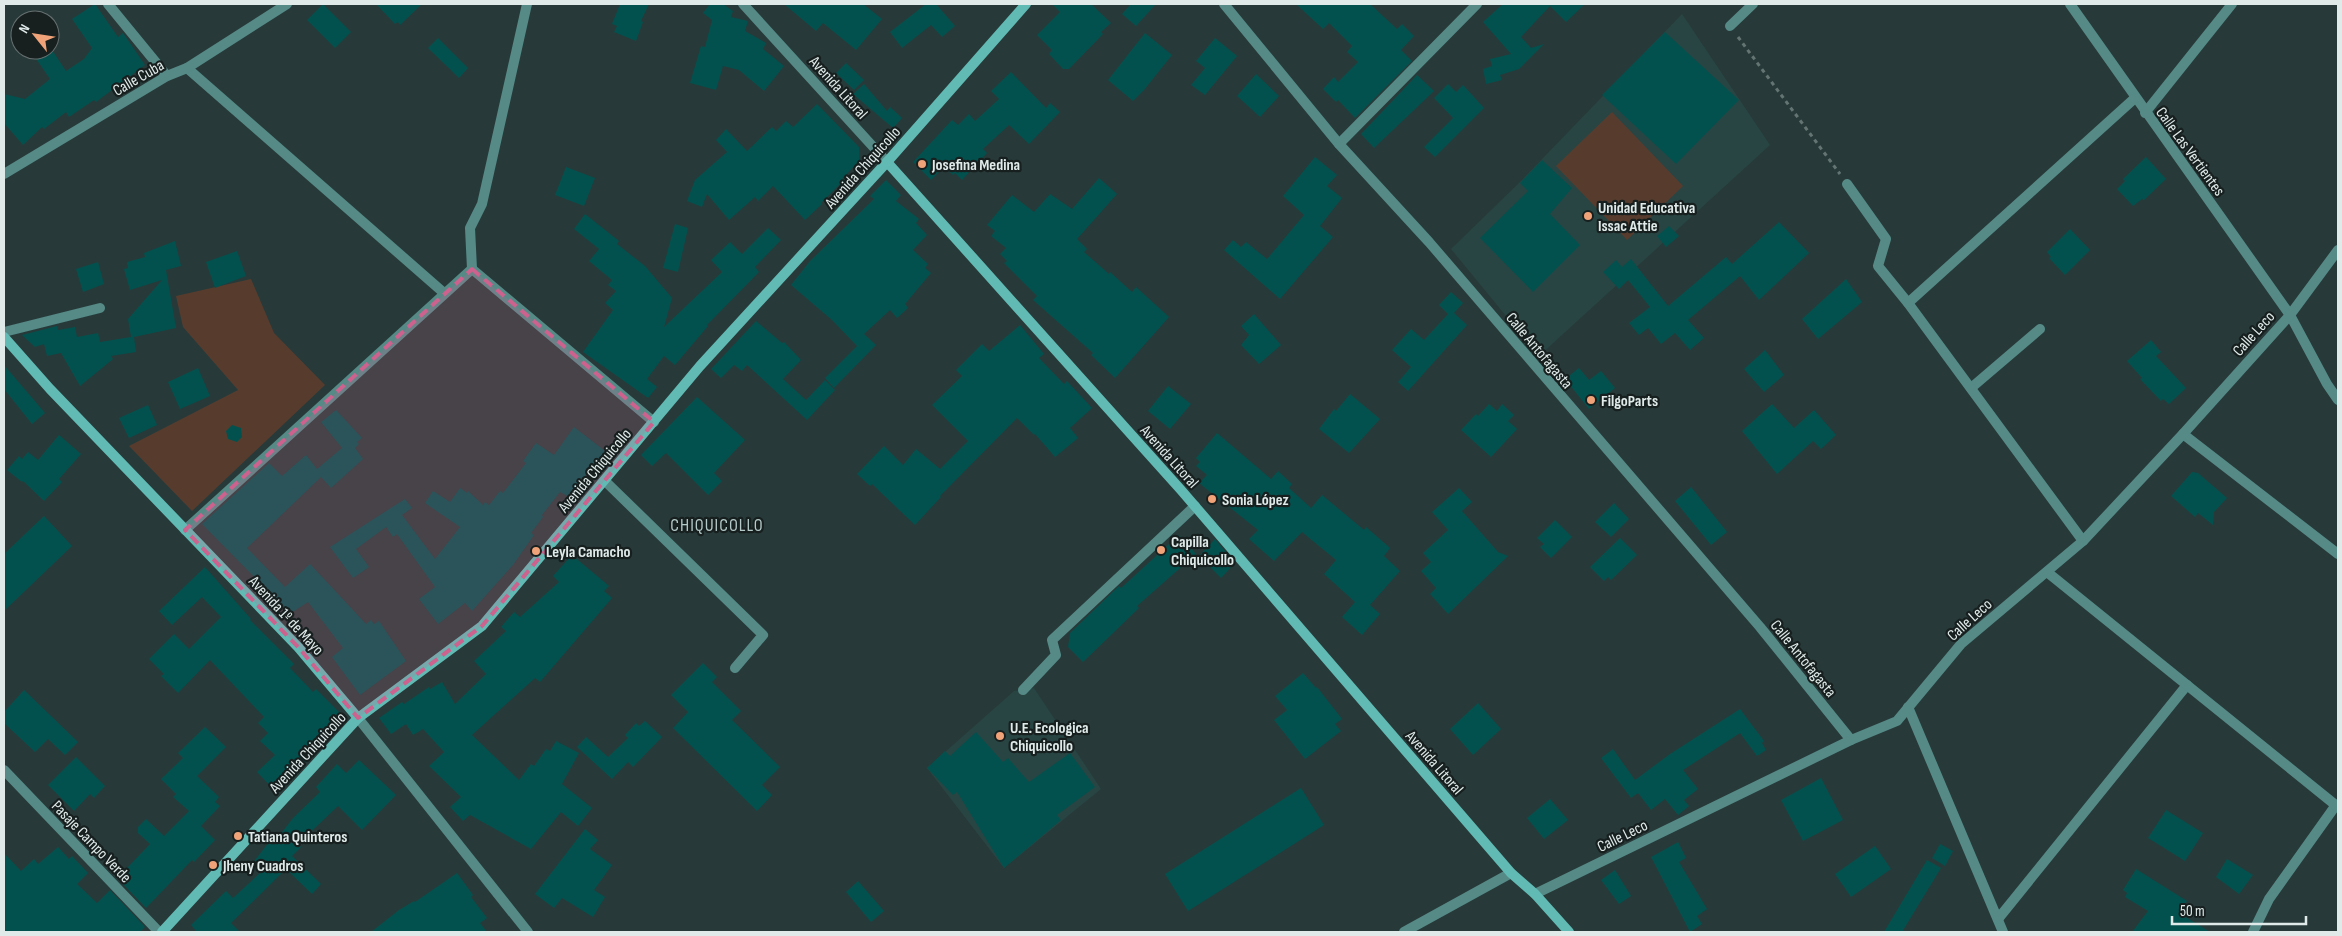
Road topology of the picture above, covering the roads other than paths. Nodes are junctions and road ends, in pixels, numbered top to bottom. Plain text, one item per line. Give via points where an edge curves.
1 (108, 4) edge
2 (286, 4) edge
3 (527, 4) edge
4 (743, 4) edge
5 (1026, 4) edge
6 (1224, 4) edge
7 (1477, 4) edge
8 (1753, 4) edge
9 (2070, 4) edge
10 (2232, 4) edge
11 (1730, 26) road end
12 (187, 68) junction
13 (167, 76) junction
14 (2135, 98) junction
15 (2145, 113) junction
16 (1339, 144) junction
17 (887, 162) junction
18 (4, 174) edge
19 (1847, 184) road end
20 (2338, 250) edge
21 (472, 269) junction
22 (444, 293) junction
23 (1908, 303) junction
24 (100, 308) dead end
25 (2290, 315) junction
26 (2040, 329) dead end
27 (4, 332) edge
28 (4, 337) edge
29 (1971, 388) junction
30 (2338, 400) edge
31 (654, 422) junction
32 (2183, 434) junction
33 (605, 480) junction
34 (1195, 506) junction
35 (185, 530) junction
36 (2083, 541) junction
37 (2338, 554) edge
38 (2047, 572) junction
39 (734, 668) dead end
40 (2188, 685) junction
41 (1023, 690) dead end
42 (1908, 707) junction
43 (358, 718) junction
44 (1851, 740) junction
45 (4, 770) edge
46 (2337, 806) edge
47 (1511, 873) junction
48 (1534, 894) junction
49 (1998, 919) junction
50 (160, 932) edge
51 (528, 932) edge
52 (1404, 932) edge
53 (1570, 932) edge
54 (2003, 932) edge
55 (2253, 932) edge

1 - 13 street
2 - 12 street, Calle Cuba
3 - 21 street via 482,204 470,228
4 - 17 street, Avenida Litoral
5 - 17 main road, Avenida Chiquicollo
6 - 16 street, Calle Antofagasta
7 - 16 street
8 - 11 street
9 - 14 street, Calle Las Vertientes
10 - 15 street
12 - 13 street, Calle Cuba
12 - 22 street
13 - 18 street, Calle Cuba
14 - 15 street, Calle Las Vertientes
14 - 23 street
15 - 25 street, Calle Las Vertientes
16 - 44 street, Calle Antofagasta via 1429,242 1760,628
17 - 31 main road, Avenida Chiquicollo via 707,359
17 - 34 main road, Avenida Litoral
19 - 23 street via 1886,239 1878,266
20 - 25 street, Calle Leco
21 - 22 street
21 - 31 street
22 - 35 street
23 - 29 street
24 - 27 street
25 - 30 street, Calle Las Vertientes
25 - 32 street, Calle Leco
26 - 29 street
28 - 35 main road, Avenida 1º de Mayo
29 - 36 street
31 - 33 main road, Avenida Chiquicollo
32 - 36 street, Calle Leco
32 - 37 street
33 - 39 street via 763,636
33 - 43 main road, Avenida Chiquicollo via 482,626
34 - 41 street via 1052,640 1056,655
34 - 47 main road, Avenida Litoral
35 - 43 main road, Avenida 1º de Mayo via 298,647
36 - 38 street, Calle Leco
38 - 40 street
38 - 42 street, Calle Leco via 1961,644
40 - 46 street
40 - 49 street
42 - 44 street, Calle Leco via 1897,721
42 - 49 street
43 - 50 main road, Avenida Chiquicollo
43 - 51 street, Avenida 1º de Mayo
44 - 48 street, Calle Leco
45 - 50 street, Pasaje Campo Verde
46 - 55 street via 2269,899
47 - 48 main road, Avenida Litoral
47 - 52 street
48 - 53 main road, Avenida Litoral
49 - 54 street

